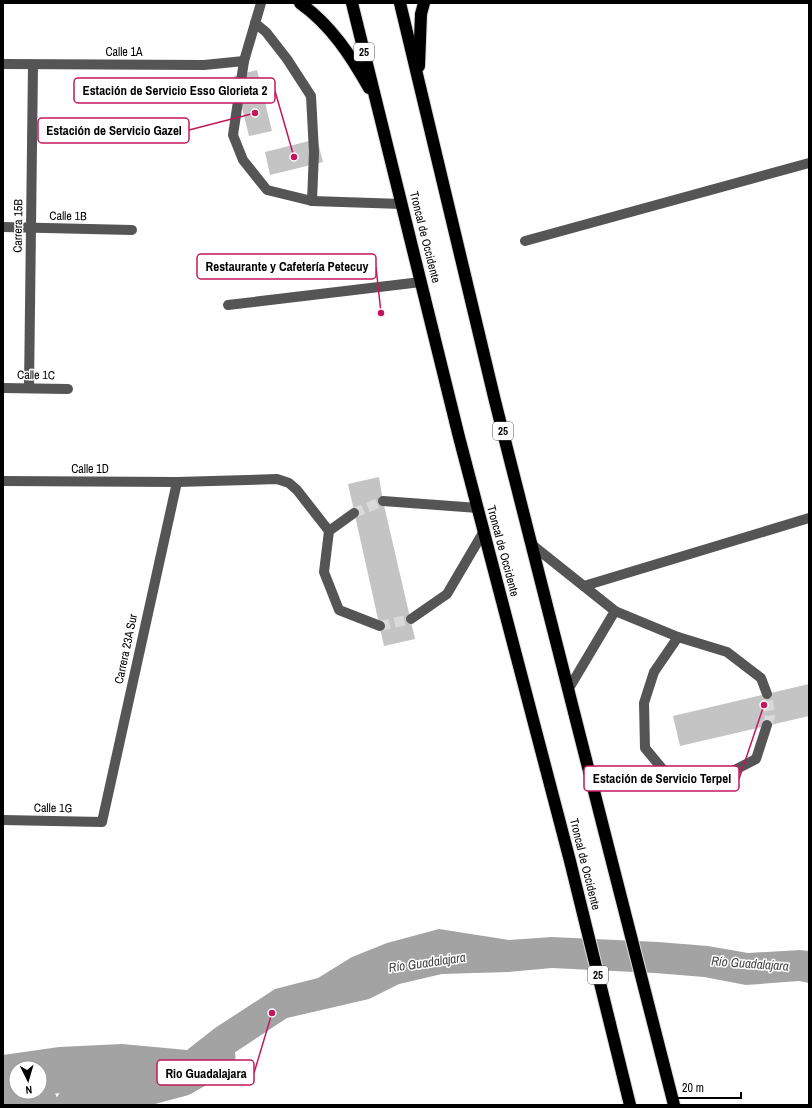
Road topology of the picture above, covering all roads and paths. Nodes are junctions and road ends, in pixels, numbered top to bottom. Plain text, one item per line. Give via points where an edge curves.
1 (261, 3) edge
2 (300, 3) edge
3 (352, 3) edge
4 (400, 3) edge
5 (424, 3) edge
6 (255, 23) junction
7 (244, 61) junction
8 (3, 64) edge
9 (33, 65) junction
10 (418, 79) junction
11 (377, 101) junction
12 (809, 163) edge
13 (312, 201) junction
14 (402, 204) junction
15 (3, 227) edge
16 (30, 228) junction
17 (132, 230) dead end
18 (525, 240) dead end
19 (421, 282) junction
20 (228, 305) dead end
21 (3, 388) edge
22 (29, 388) junction
23 (68, 389) dead end
24 (3, 481) edge
25 (177, 482) junction
26 (383, 501) tunnel mouth
27 (478, 508) junction
28 (354, 513) tunnel mouth
29 (809, 518) edge
30 (329, 531) junction
31 (484, 531) junction
32 (531, 544) junction
33 (584, 586) junction
34 (615, 611) junction
35 (411, 619) tunnel mouth
36 (380, 626) tunnel mouth
37 (678, 637) junction
38 (568, 690) junction
39 (767, 694) tunnel mouth
40 (767, 726) tunnel mouth
41 (3, 820) edge
42 (102, 822) joint
43 (630, 1105) edge
44 (674, 1105) edge

1 - 6 street
2 - 11 highway via 314,12 333,32
3 - 11 highway, Troncal de Occidente / 25
4 - 10 highway, 25
5 - 10 highway via 421,14
6 - 7 street
6 - 13 street via 266,32 287,59 311,96 314,152
7 - 9 street, Calle 1A via 204,65
7 - 13 street via 233,135 243,160 267,190
8 - 9 street, Calle 1A
9 - 16 street, Carrera 15B
10 - 32 highway, 25
11 - 14 highway, Troncal de Occidente / 25
12 - 18 street
13 - 14 street
14 - 19 highway, Troncal de Occidente / 25
15 - 16 street, Calle 1B
16 - 17 street, Calle 1B
16 - 22 street, Carrera 15B
19 - 20 street
19 - 27 highway, Troncal de Occidente / 25
21 - 22 street, Calle 1C
22 - 23 street, Calle 1C
24 - 25 street, Calle 1D
25 - 30 street, Calle 1D via 277,480 297,490
25 - 42 street, Carrera 23A Sur
26 - 27 street
27 - 31 highway, Troncal de Occidente / 25
28 - 30 street
29 - 33 street
30 - 36 street via 324,572 339,610
31 - 35 street via 446,594
31 - 43 highway, Troncal de Occidente / 25
32 - 33 street
32 - 38 highway, 25
33 - 34 street
34 - 37 street
34 - 38 street
37 - 39 street via 727,652 761,678
37 - 40 street via 654,672 644,703 645,748 670,778 723,776 756,759
38 - 44 highway, 25
41 - 42 street, Calle 1G

